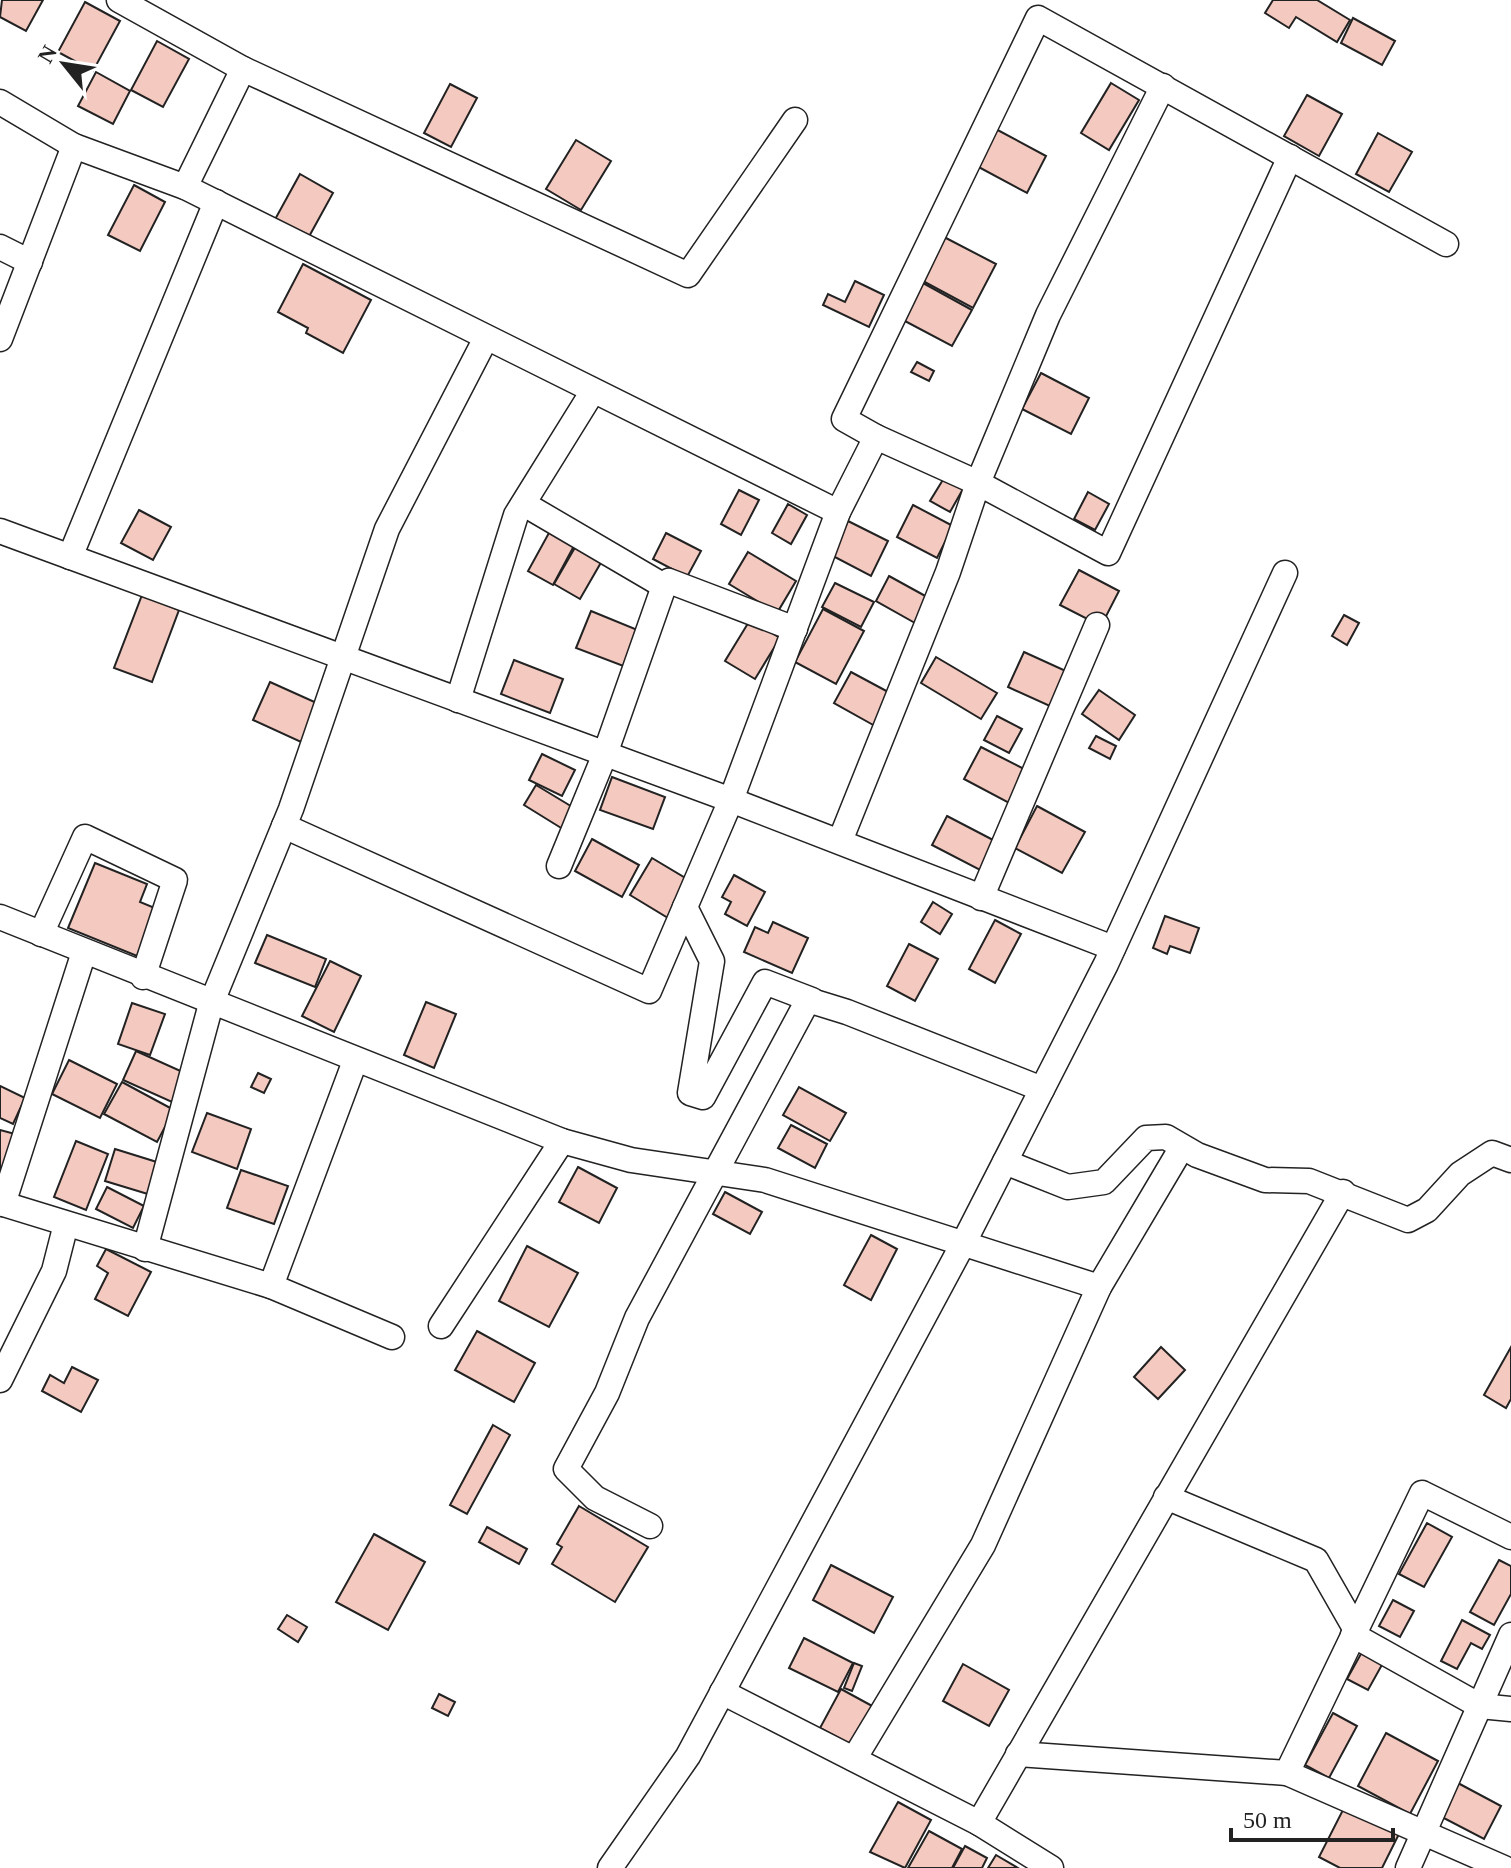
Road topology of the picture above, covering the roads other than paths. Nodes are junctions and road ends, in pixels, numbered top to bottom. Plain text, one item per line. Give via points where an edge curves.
1 (119, 0) edge
2 (243, 69) junction
3 (1163, 86) junction
4 (0, 102) edge
5 (795, 120) dead end
6 (74, 146) junction
7 (1290, 157) junction
8 (185, 187) junction
9 (216, 202) junction
10 (1446, 244) dead end
11 (0, 247) edge
12 (30, 262) junction
13 (486, 338) junction
14 (0, 339) edge
15 (593, 391) junction
16 (876, 437) junction
17 (978, 483) junction
18 (524, 504) junction
19 (838, 512) junction
20 (0, 531) edge
21 (70, 557) junction
22 (1285, 573) dead end
23 (664, 586) junction
24 (1097, 625) dead end
25 (795, 629) junction
26 (341, 657) junction
27 (458, 700) junction
28 (605, 754) junction
29 (731, 800) junction
30 (284, 826) junction
31 (840, 841) junction
32 (559, 866) dead end
33 (981, 898) junction
34 (685, 907) junction
35 (0, 917) edge
36 (41, 934) junction
37 (1113, 948) junction
38 (84, 952) junction
39 (143, 977) junction
40 (812, 1000) junction
41 (211, 1004) junction
42 (355, 1061) junction
43 (1042, 1089) junction
44 (562, 1141) junction
45 (1182, 1147) junction
46 (1511, 1160) edge
47 (1005, 1162) junction
48 (713, 1173) junction
49 (1343, 1192) junction
50 (1, 1204) edge
51 (66, 1224) junction
52 (964, 1242) junction
53 (145, 1249) junction
54 (271, 1286) junction
55 (1099, 1287) junction
56 (441, 1326) dead end
57 (392, 1337) dead end
58 (2, 1373) edge
59 (1166, 1497) junction
60 (650, 1526) dead end
61 (1511, 1537) edge
62 (1355, 1633) junction
63 (1511, 1635) edge
64 (722, 1692) junction
65 (1480, 1706) junction
66 (1511, 1709) edge
67 (1018, 1754) junction
68 (854, 1759) junction
69 (1287, 1773) junction
70 (979, 1823) junction
71 (1424, 1832) junction
72 (610, 1868) edge
73 (1051, 1868) edge
74 (1408, 1868) edge
75 (1504, 1868) edge

1 - 2 street
2 - 5 street via 688,275
2 - 8 street
3 - 7 street
3 - 16 street via 1038,18 844,419
3 - 17 street via 1048,315
4 - 6 street
6 - 8 street
6 - 12 street
7 - 10 street
7 - 17 street via 1108,553
8 - 9 street
9 - 13 street
9 - 21 street
11 - 12 street
12 - 14 street
13 - 15 street
13 - 26 street via 387,529
15 - 18 street
15 - 19 street
16 - 17 street
16 - 19 street
17 - 31 street via 948,572
18 - 23 street
18 - 27 street via 516,515
19 - 25 street
20 - 21 street
21 - 26 street
22 - 37 street
23 - 25 street via 669,581
23 - 28 street
24 - 33 street
25 - 29 street
26 - 27 street
26 - 30 street
27 - 28 street
28 - 29 street
28 - 32 street
29 - 31 street
29 - 34 street
30 - 34 street via 649,991
30 - 41 street
31 - 33 street
33 - 37 street
34 - 40 street via 712,961 690,1093 703,1097 765,982
35 - 36 street
36 - 38 street
36 - 39 street via 85,837 175,880
37 - 43 street
38 - 39 street
38 - 50 street
39 - 41 street
40 - 43 street
40 - 48 street via 791,1025
41 - 42 street
41 - 53 street
42 - 44 street
42 - 54 street
43 - 47 street
44 - 48 street via 631,1160
44 - 56 street
45 - 47 street via 1166,1137 1146,1138 1104,1182 1068,1187
45 - 49 street via 1265,1180 1309,1181
45 - 55 street
46 - 49 street via 1492,1153 1460,1174 1427,1210 1408,1220
47 - 52 street
48 - 52 street via 765,1180
48 - 60 street via 566,1469 595,1498
49 - 59 street
50 - 51 street
51 - 53 street
51 - 58 street via 54,1271
52 - 55 street
52 - 64 street
53 - 54 street
54 - 57 street
55 - 68 street via 983,1545
59 - 62 street via 1316,1560
59 - 67 street
61 - 62 street via 1422,1493
62 - 65 street
62 - 69 street
63 - 65 street
64 - 68 street
64 - 72 street via 688,1756
65 - 66 street
65 - 71 street
67 - 69 street
67 - 70 street
68 - 70 street
69 - 71 street
70 - 73 street
71 - 74 street
71 - 75 street

